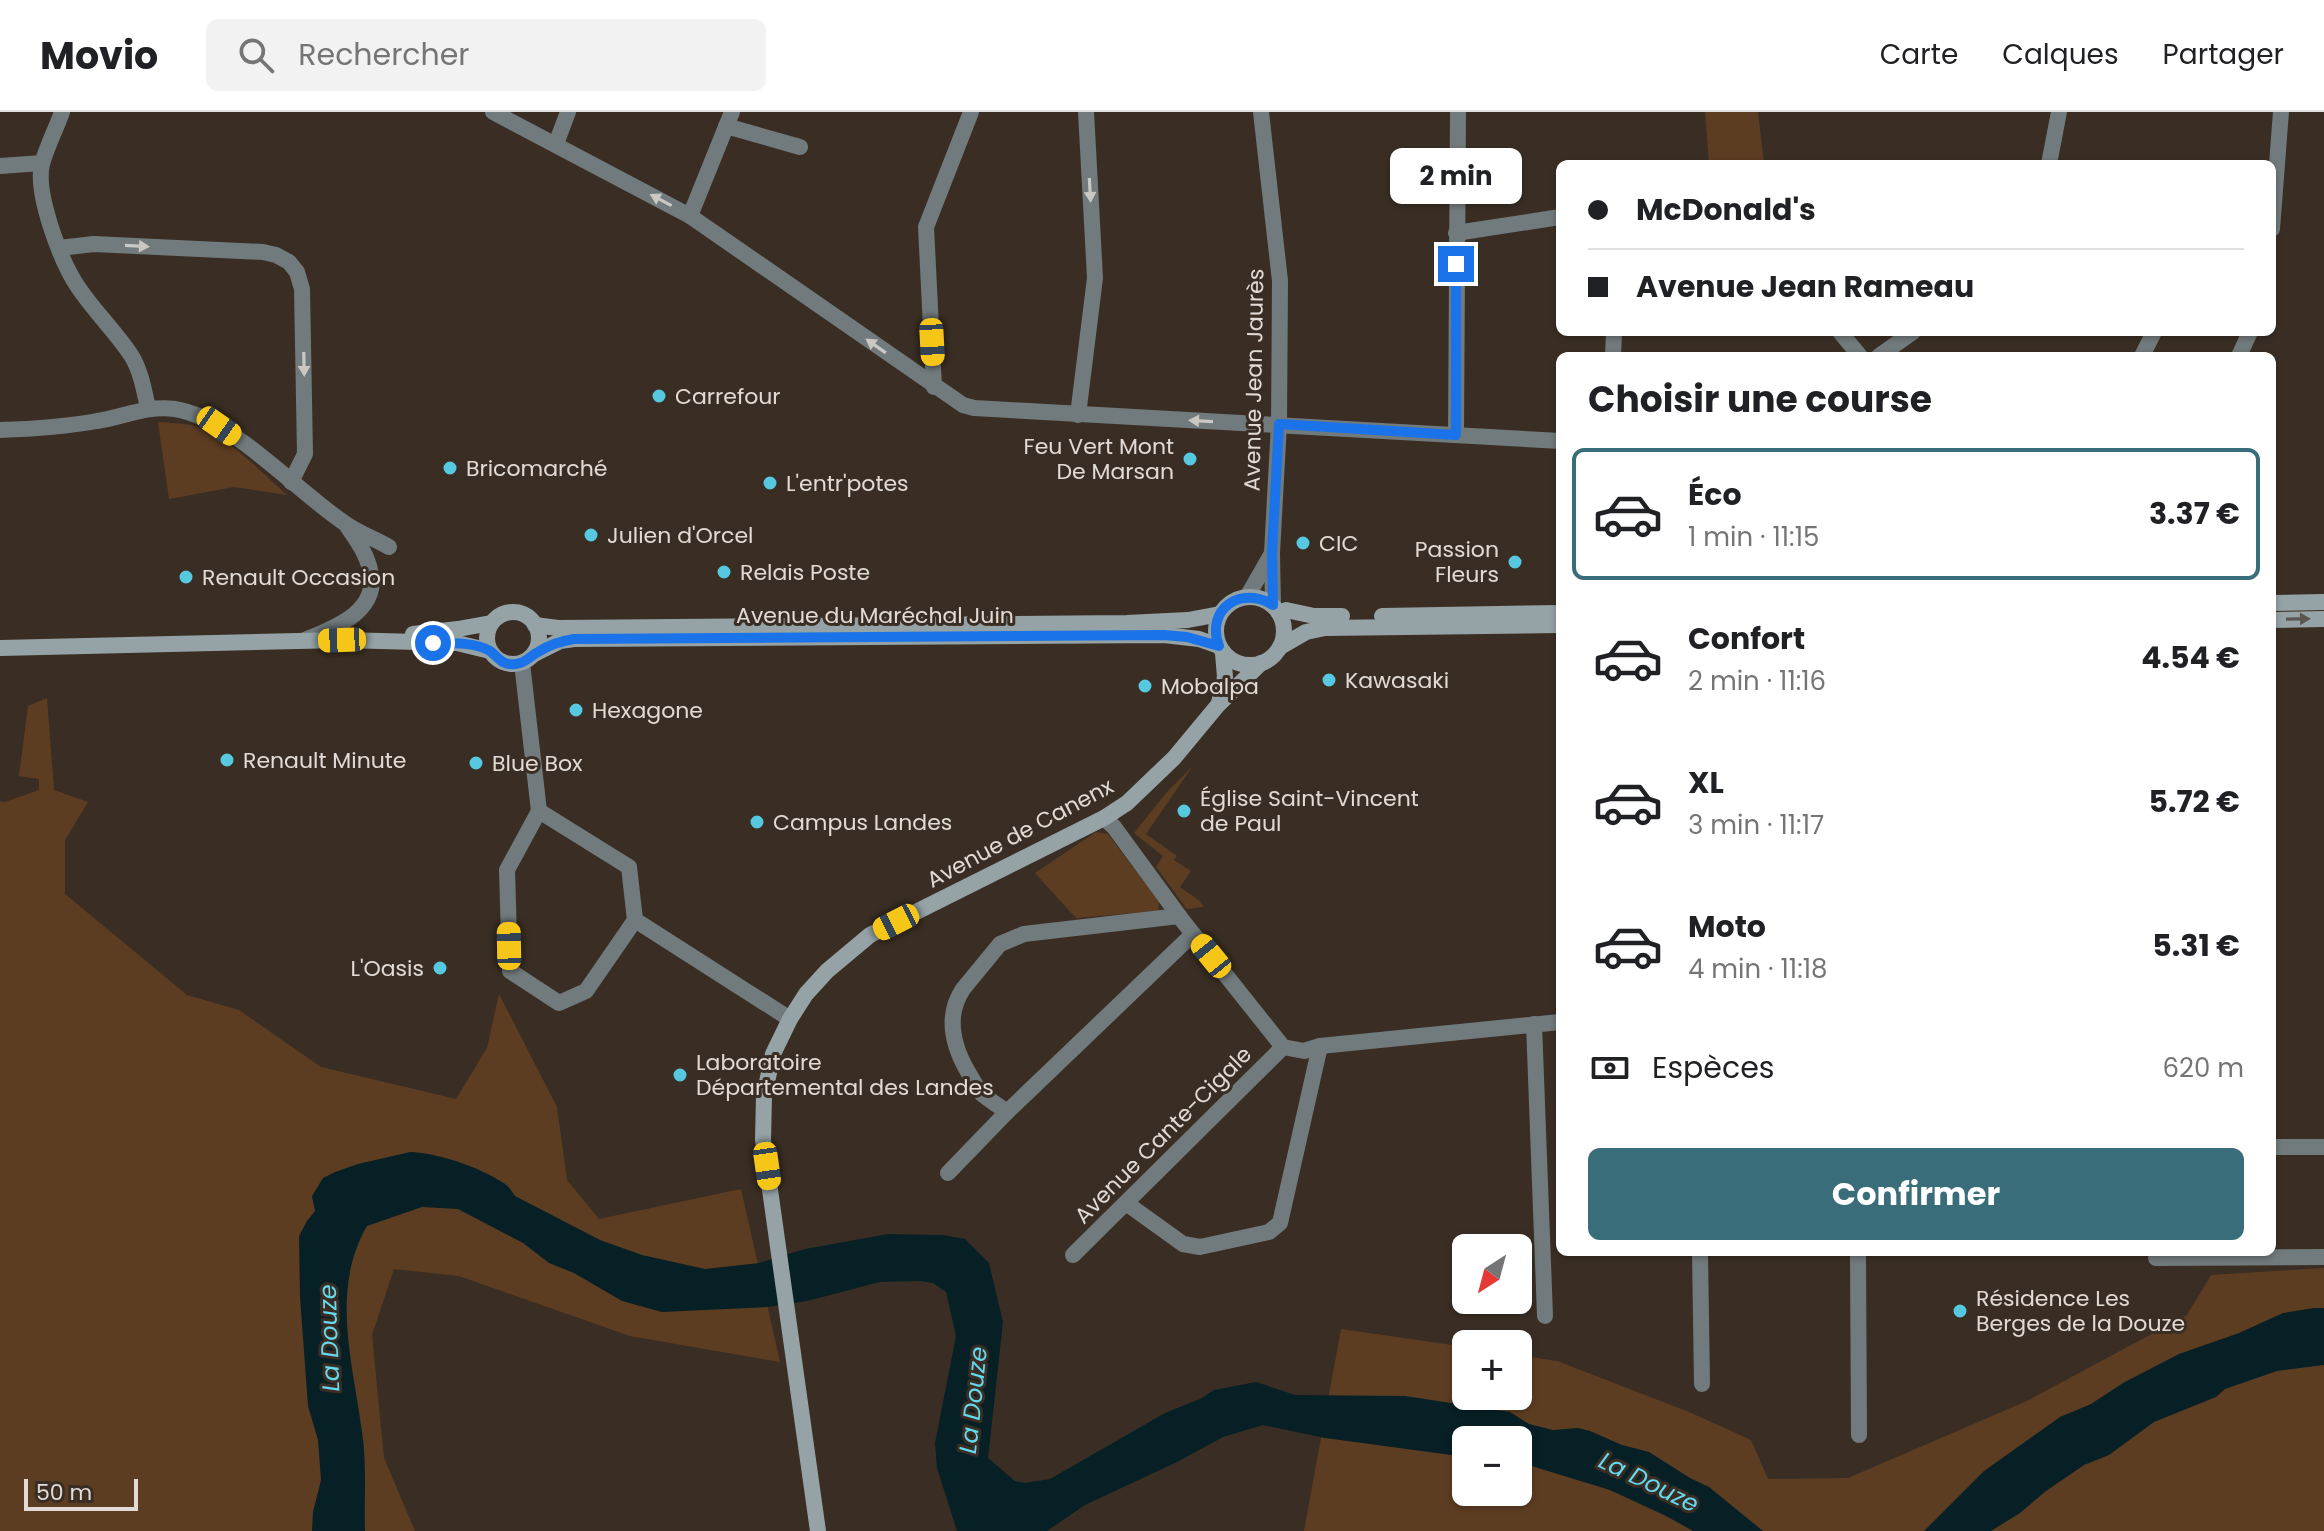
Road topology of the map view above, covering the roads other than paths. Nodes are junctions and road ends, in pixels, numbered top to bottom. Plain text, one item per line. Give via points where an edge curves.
1 (62, 112) edge
2 (493, 112) edge
3 (568, 112) edge
4 (971, 112) edge
5 (1086, 112) edge
6 (1261, 112) edge
7 (1458, 112) edge
8 (2059, 112) edge
9 (2281, 112) edge
10 (729, 119) edge
11 (556, 144) junction
12 (800, 147) dead end
13 (2050, 160) edge
14 (42, 163) junction
15 (0, 166) edge
16 (2276, 168) edge
17 (690, 216) junction
18 (1556, 218) edge
19 (1456, 233) junction
20 (59, 248) junction
21 (1843, 336) edge
22 (1907, 336) edge
23 (1857, 352) edge
24 (1885, 352) edge
25 (934, 387) junction
26 (148, 408) junction
27 (1078, 415) junction
28 (1279, 424) junction
29 (0, 430) edge
30 (1456, 435) junction
31 (1556, 441) edge
32 (291, 482) junction
33 (347, 524) junction
34 (389, 547) dead end
35 (1272, 553) junction
36 (1247, 597) junction
37 (2324, 602) edge
38 (2276, 603) edge
39 (1276, 609) junction
40 (1556, 613) edge
41 (1220, 614) junction
42 (2324, 619) edge
43 (2276, 620) edge
44 (491, 623) junction
45 (535, 625) junction
46 (1556, 625) edge
47 (342, 640) junction
48 (302, 642) junction
49 (1280, 647) junction
50 (0, 648) edge
51 (1221, 650) junction
52 (490, 651) junction
53 (528, 658) junction
54 (1261, 663) junction
55 (1218, 705) junction
56 (539, 811) junction
57 (1104, 818) junction
58 (1179, 916) junction
59 (635, 920) junction
60 (1193, 934) junction
61 (790, 1019) junction
62 (1556, 1022) edge
63 (1534, 1024) junction
64 (1283, 1047) junction
65 (1312, 1048) junction
66 (1007, 1112) junction
67 (2276, 1147) edge
68 (2324, 1147) edge
69 (948, 1173) dead end
70 (1126, 1203) junction
71 (1073, 1255) dead end
72 (1700, 1256) edge
73 (1858, 1256) edge
74 (2222, 1256) edge
75 (2276, 1256) edge
76 (2324, 1257) edge
77 (2156, 1258) dead end
78 (1545, 1316) dead end
79 (1702, 1384) dead end
80 (1859, 1435) dead end
81 (818, 1531) edge

1 - 14 street
2 - 11 street
3 - 11 street
4 - 25 street via 926,227
5 -> 27 street via 1095,278
6 - 28 street, Avenue Jean Jaurès via 1280,281
7 - 19 street
8 - 13 street
9 - 16 street
10 - 12 street
10 - 17 street
17 -> 11 street
14 - 15 street
14 - 20 street via 45,206
25 -> 17 street
18 - 19 street
19 - 30 street
20 - 26 street via 77,285 131,355
20 -> 32 street via 94,244 263,252 289,262 302,289 305,454
21 - 23 street
22 - 24 street
25 - 27 street via 974,408
26 - 29 street via 52,429
26 - 32 street via 200,416
28 -> 27 street
28 - 30 street
28 - 35 street, Avenue Jean Jaurès
30 - 31 street
32 - 33 street
33 - 34 street
33 - 48 street via 370,569 367,600 342,624
35 - 36 street, Avenue Jean Jaurès
35 - 39 street, Avenue Jean Jaurès
36 - 39 main road
36 - 41 main road via 1236,599
37 - 38 main road
39 - 40 main road via 1326,617
39 - 49 main road via 1284,630
41 - 45 main road, Avenue du Maréchal Juin via 1127,623
41 - 51 main road via 1215,630
43 -> 42 main road
44 - 45 main road via 512,612
44 - 47 main road
44 - 52 main road via 486,637
45 - 53 main road via 539,640
46 - 49 main road via 1325,628
47 - 48 main road
47 - 52 main road via 457,643
48 - 50 main road
49 - 54 main road
51 - 53 main road, Avenue du Maréchal Juin via 1164,635 606,639 560,641
51 - 54 main road via 1245,665
51 - 55 main road via 1225,677
52 - 53 main road via 507,664
53 - 56 street
54 - 55 main road, Avenue de Canenx
55 - 57 main road, Avenue de Canenx via 1174,758
56 - 59 street via 629,867
56 - 59 street via 507,870 510,971 559,1003 586,991
57 - 58 street
57 - 61 main road, Avenue de Canenx via 870,935 827,971
58 - 60 street
58 - 66 street via 1024,934 1000,944 958,996 952,1018 961,1060 980,1092
59 - 61 street
60 - 64 street
60 - 66 street
61 - 81 main road, Avenue de Canenx via 773,1054 764,1096 763,1140
62 - 63 street
63 - 65 street
63 - 78 street
64 - 65 street
64 - 70 street, Avenue Cante-Cigale
65 - 70 street via 1280,1223 1269,1232 1200,1247 1183,1244
66 - 69 street
67 - 68 street
70 - 71 street, Avenue Cante-Cigale
72 - 79 street
73 - 80 street
74 - 77 street
75 - 76 street

